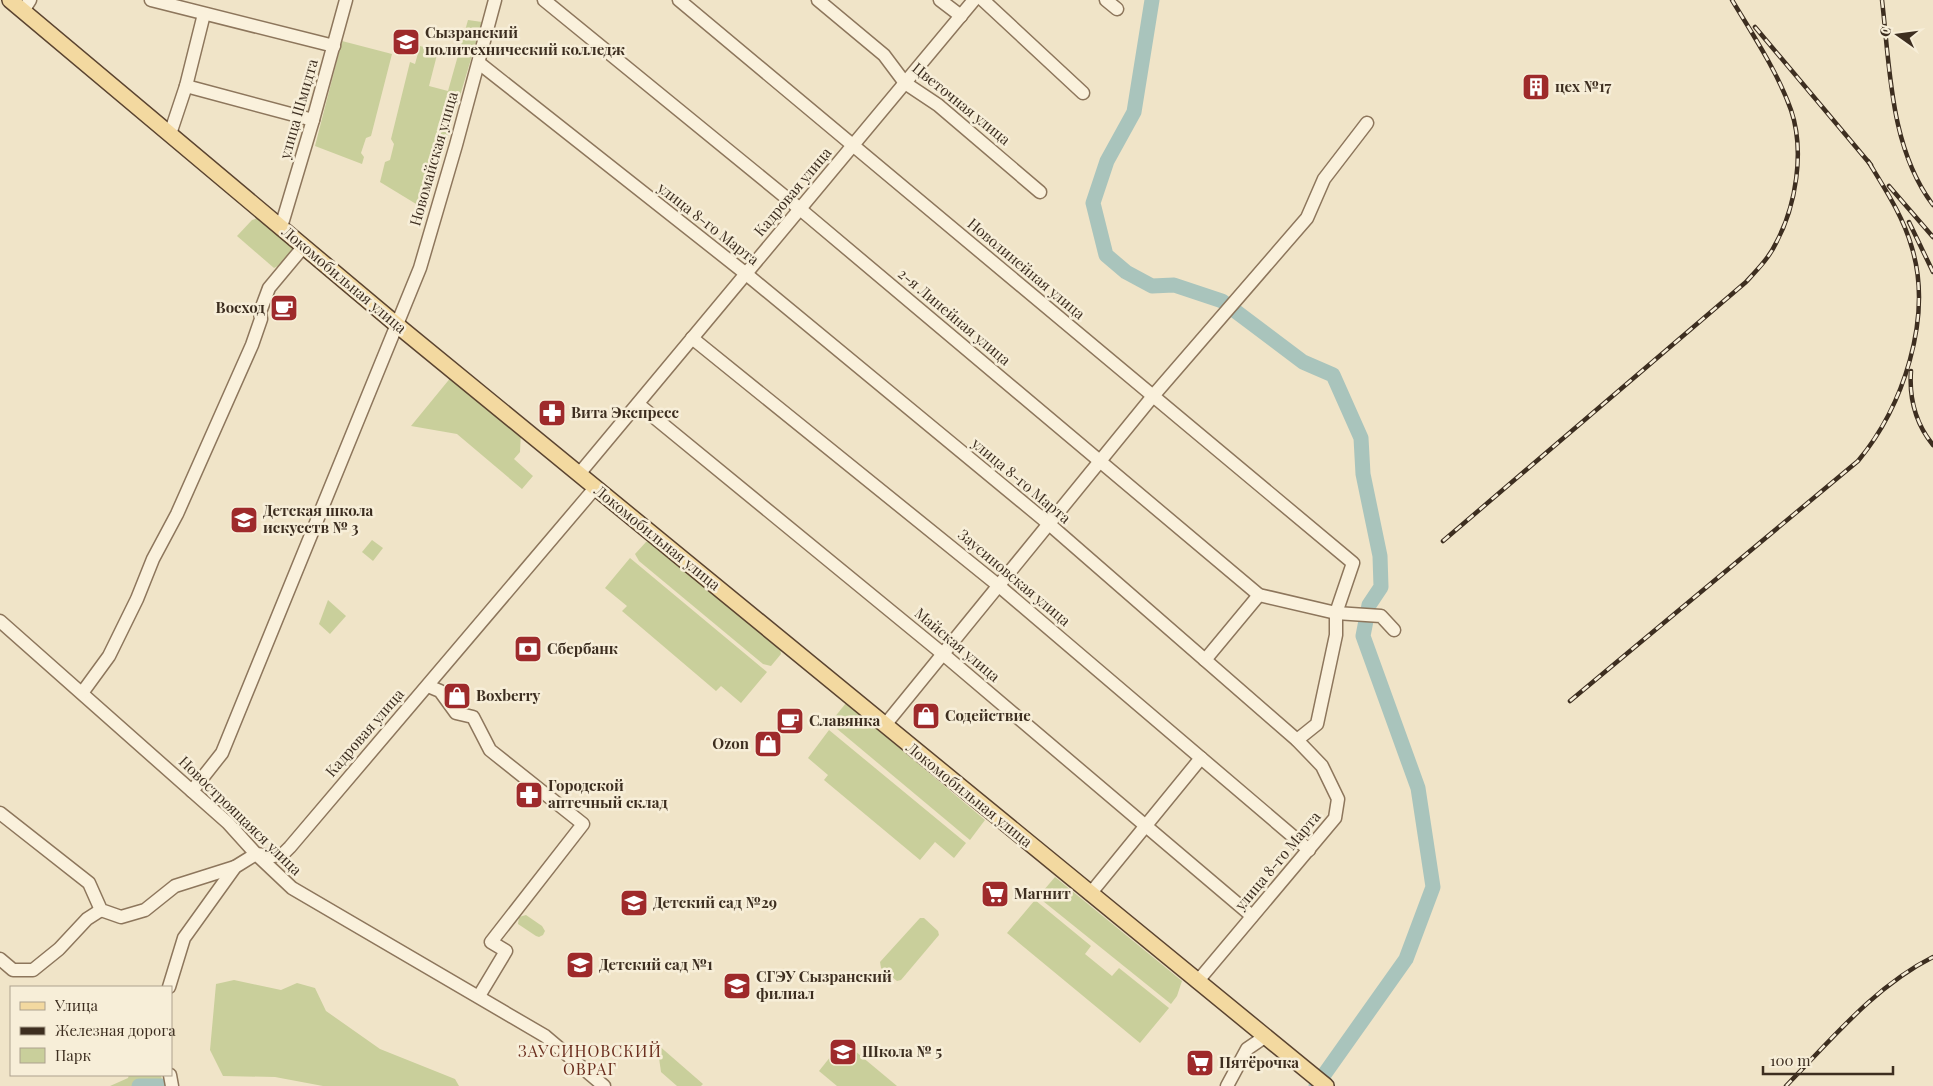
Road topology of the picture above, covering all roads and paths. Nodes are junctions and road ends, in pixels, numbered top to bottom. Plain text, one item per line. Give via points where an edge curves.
1 (10, 0) edge
2 (152, 0) edge
3 (346, 0) edge
4 (495, 0) edge
5 (544, 0) edge
6 (678, 0) edge
7 (818, 0) edge
8 (940, 0) edge
9 (974, 0) edge
10 (983, 0) edge
11 (1106, 0) edge
12 (27, 6) edge
13 (1117, 9) dead end
14 (204, 14) junction
15 (961, 16) junction
16 (334, 46) junction
17 (479, 63) junction
18 (905, 83) junction
19 (186, 86) junction
20 (1083, 93) dead end
21 (313, 120) junction
22 (1366, 123) dead end
23 (170, 134) junction
24 (852, 146) junction
25 (1040, 192) dead end
26 (800, 208) junction
27 (281, 227) junction
28 (304, 246) junction
29 (745, 274) junction
30 (397, 325) junction
31 (692, 338) junction
32 (1153, 396) junction
33 (638, 404) junction
34 (1100, 461) junction
35 (579, 474) junction
36 (595, 488) junction
37 (1049, 524) junction
38 (999, 586) junction
39 (1260, 595) junction
40 (1336, 614) junction
41 (0, 621) edge
42 (1394, 630) dead end
43 (943, 654) junction
44 (1205, 660) junction
45 (428, 686) junction
46 (82, 693) junction
47 (885, 725) junction
48 (1297, 740) junction
49 (1201, 758) junction
50 (192, 791) junction
51 (0, 813) edge
52 (1145, 825) junction
53 (1309, 850) junction
54 (256, 854) junction
55 (235, 867) junction
56 (1090, 894) junction
57 (101, 910) junction
58 (1252, 916) junction
59 (0, 958) edge
60 (1197, 982) junction
61 (169, 986) edge
62 (479, 996) junction
63 (1266, 1036) junction
64 (604, 1086) edge
65 (1227, 1086) edge
66 (1326, 1086) edge

1 - 12 main road, Локомобильная улица
2 - 14 street
3 - 16 street, улица Шмидта
4 - 17 street, Новомайская улица
5 - 26 street, 2-я Линейная улица
6 - 24 street, Новолинейная улица
7 - 18 street, Цветочная улица via 884,55
8 - 15 street
9 - 15 street, Кадровая улица
10 - 20 street
11 - 13 street
12 - 23 main road, Локомобильная улица
14 - 16 street
14 - 19 street
15 - 18 street, Кадровая улица
16 - 21 street, улица Шмидта
17 - 29 street, улица 8-го Марта
17 - 30 street, Новомайская улица via 420,268
18 - 24 street, Кадровая улица
18 - 25 street, Цветочная улица via 938,105
19 - 21 street
19 - 23 street
21 - 27 street, улица Шмидта
22 - 32 street via 1324,179 1307,218
23 - 27 main road, Локомобильная улица
24 - 26 street, Кадровая улица
24 - 32 street, Новолинейная улица
26 - 29 street, Кадровая улица
26 - 34 street, 2-я Линейная улица
27 - 28 main road, Локомобильная улица
28 - 30 main road, Локомобильная улица
28 - 46 street via 269,288 252,345 177,514 108,656
29 - 31 street, Кадровая улица
29 - 37 street, улица 8-го Марта
30 - 35 main road, Локомобильная улица
30 - 50 street, Новомайская улица via 222,754
31 - 33 street, Кадровая улица
31 - 38 street, Заусиновская улица
32 - 34 street
32 - 40 street, Новолинейная улица via 1352,563
33 - 35 street, Кадровая улица
33 - 43 street, Майская улица
34 - 37 street
34 - 39 street, 2-я Линейная улица
35 - 36 main road, Локомобильная улица
36 - 45 street, Кадровая улица
36 - 47 main road, Локомобильная улица
37 - 38 street
37 - 44 street, улица 8-го Марта
38 - 43 street
38 - 49 street, Заусиновская улица
39 - 40 street, 2-я Линейная улица
39 - 44 street
40 - 42 street, 2-я Линейная улица via 1381,616
40 - 48 street via 1336,634 1317,724
41 - 46 street, Новостроящаяся улица
43 - 47 street
43 - 52 street, Майская улица
44 - 48 street, улица 8-го Марта
45 - 54 street, Кадровая улица via 283,854
45 - 62 street via 440,691 456,713 473,717 490,750 583,824 491,942 506,951
46 - 50 street, Новостроящаяся улица
47 - 56 main road, Локомобильная улица
48 - 53 street, улица 8-го Марта via 1322,766 1338,799 1335,818
49 - 52 street
49 - 53 street, Заусиновская улица
50 - 54 street, Новостроящаяся улица
51 - 57 street via 89,883
52 - 56 street
52 - 58 street, Майская улица
53 - 58 street, улица 8-го Марта
54 - 55 street
54 - 62 street, Новостроящаяся улица via 292,888
55 - 57 street via 175,886 144,910 129,915 121,917
55 - 61 street via 184,938
56 - 60 main road, Локомобильная улица
57 - 59 street via 33,970 13,970
58 - 60 street, улица 8-го Марта
60 - 63 main road, Локомобильная улица
62 - 64 street, Новостроящаяся улица via 545,1036
63 - 65 street via 1247,1049
63 - 66 main road, Локомобильная улица

